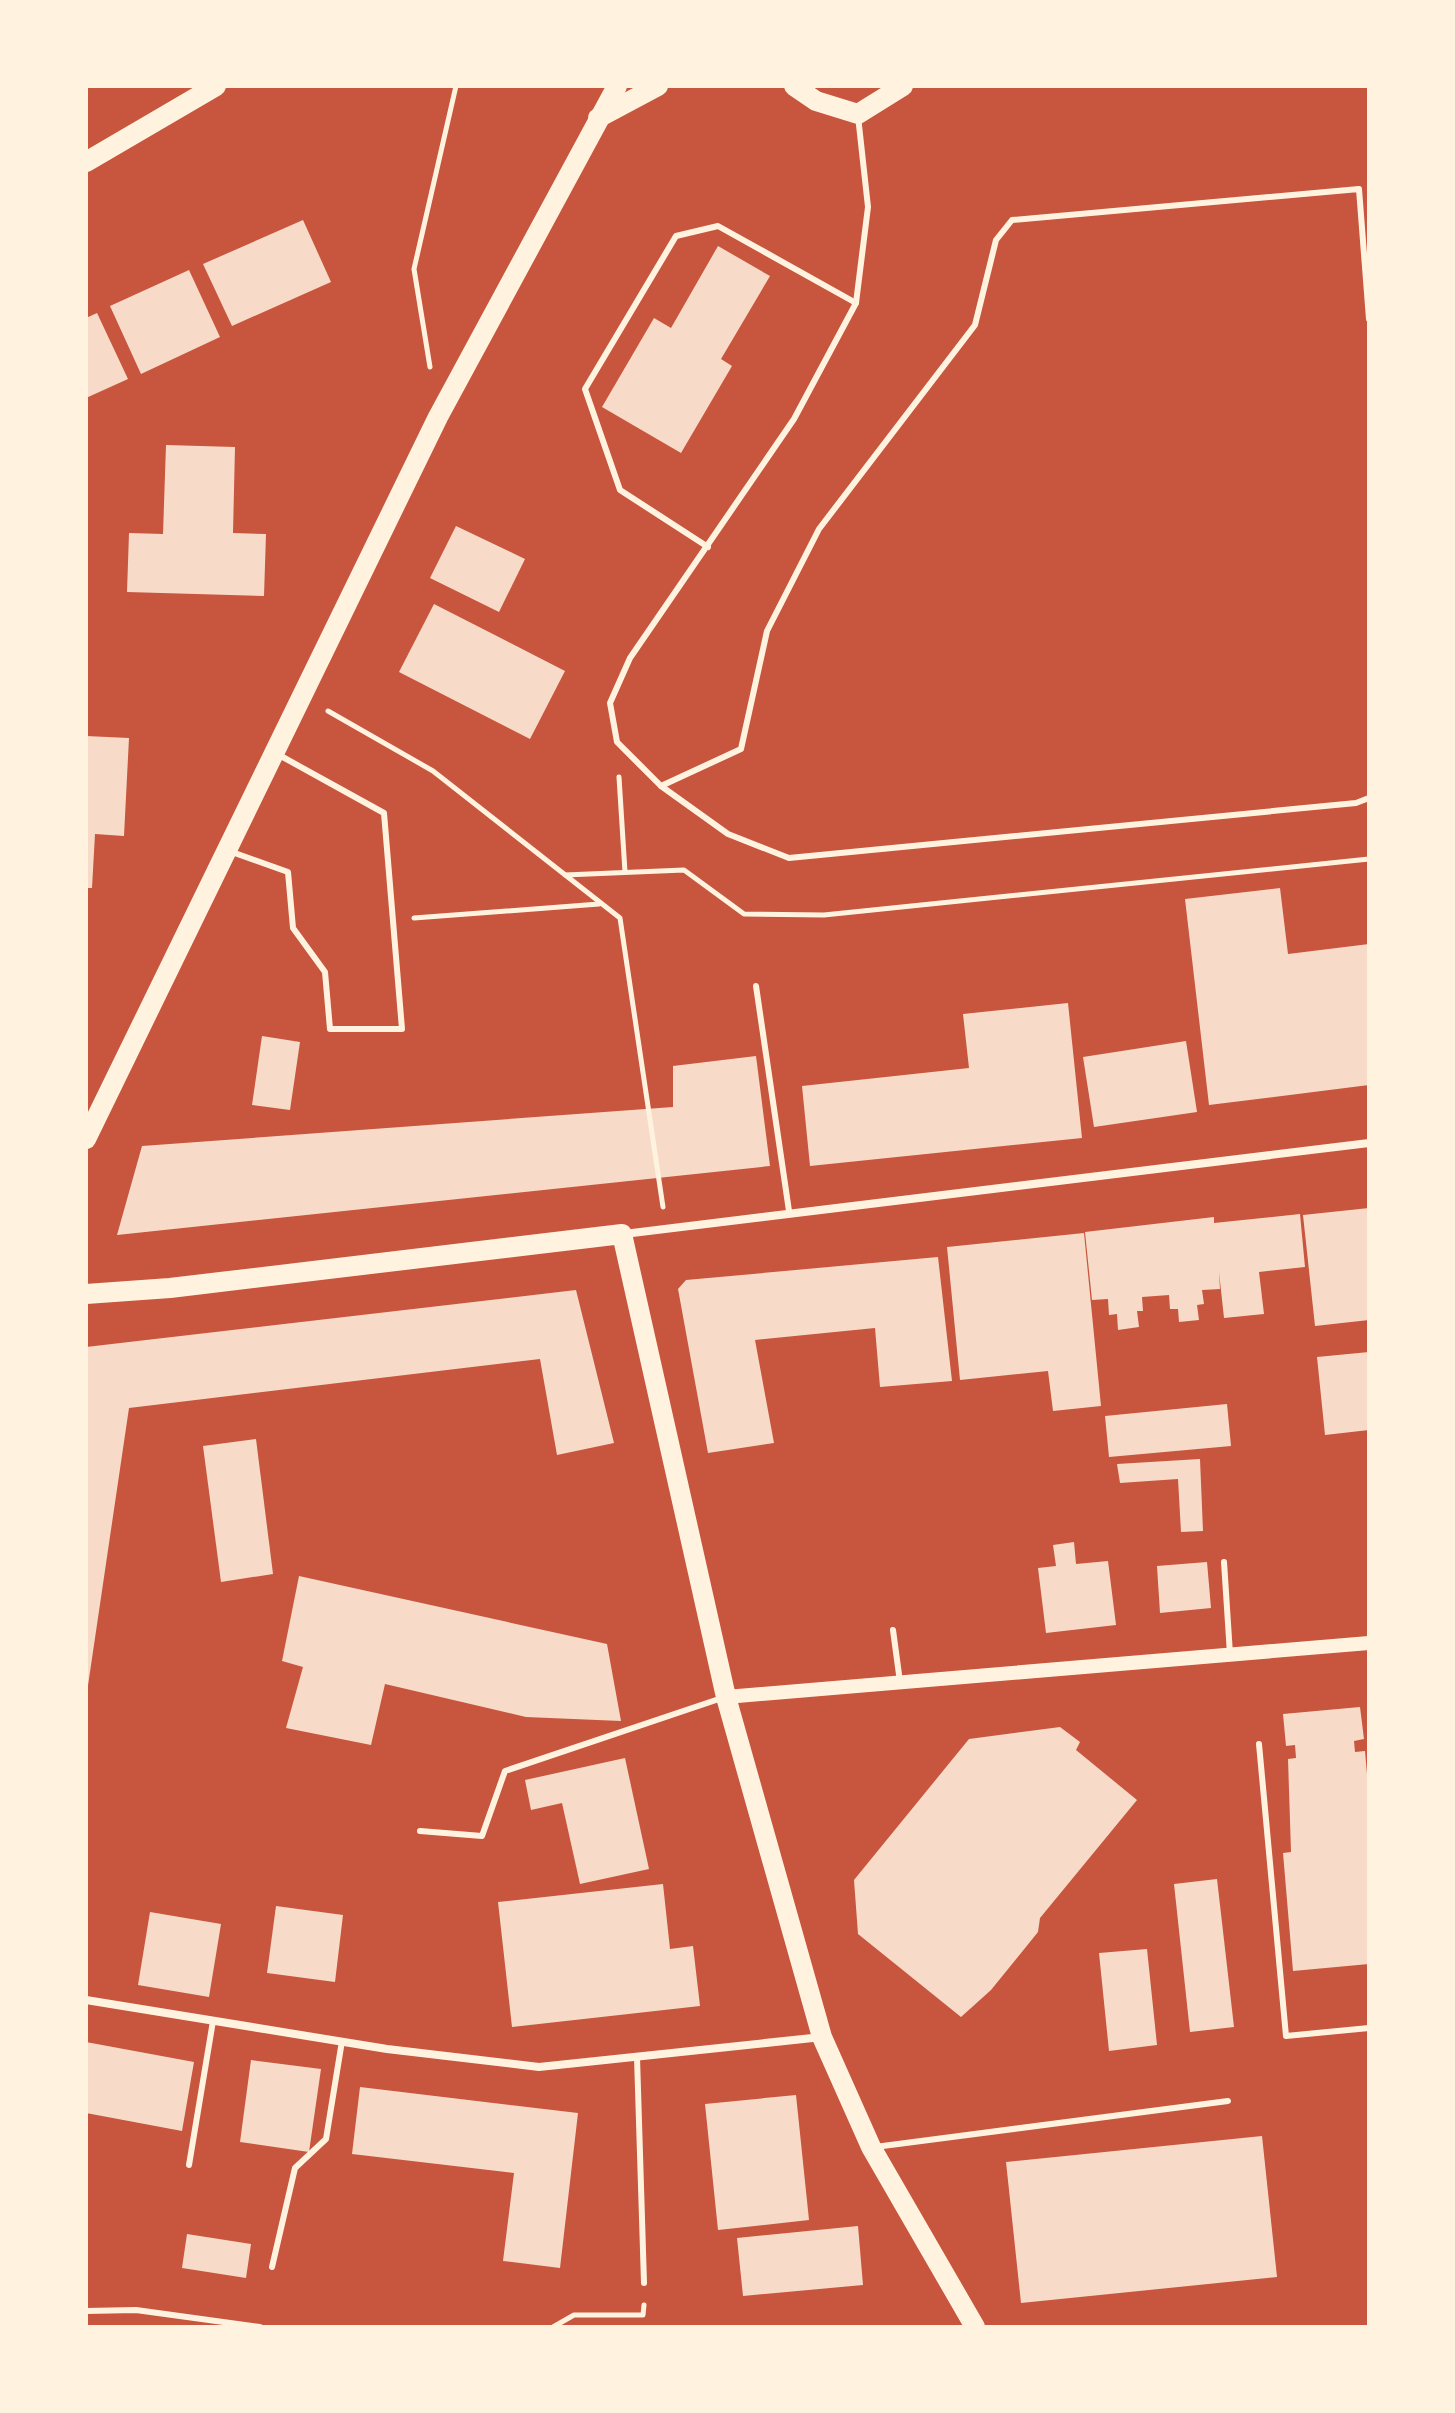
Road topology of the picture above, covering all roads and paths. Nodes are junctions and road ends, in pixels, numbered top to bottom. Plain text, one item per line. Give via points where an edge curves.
1 (216, 86) edge
2 (456, 86) edge
3 (617, 86) edge
4 (658, 86) edge
5 (794, 86) edge
6 (903, 86) edge
7 (858, 114) junction
8 (598, 118) junction
9 (86, 162) edge
10 (856, 303) junction
11 (1369, 319) edge
12 (438, 417) junction
13 (708, 547) junction
14 (303, 697) junction
15 (617, 742) junction
16 (276, 753) junction
17 (661, 786) junction
18 (1369, 798) edge
19 (227, 850) junction
20 (1369, 859) edge
21 (625, 872) junction
22 (565, 875) junction
23 (601, 903) junction
24 (393, 920) junction
25 (756, 986) dead end
26 (86, 1139) edge
27 (1369, 1143) edge
28 (789, 1211) junction
29 (667, 1231) junction
30 (622, 1234) junction
31 (86, 1294) edge
32 (1224, 1562) dead end
33 (893, 1630) dead end
34 (1369, 1643) edge
35 (1230, 1654) junction
36 (900, 1682) junction
37 (726, 1697) junction
38 (1259, 1744) dead end
39 (420, 1831) dead end
40 (86, 2000) edge
41 (213, 2021) junction
42 (1369, 2028) edge
43 (822, 2037) junction
44 (342, 2041) junction
45 (637, 2057) junction
46 (1228, 2101) dead end
47 (871, 2147) junction
48 (189, 2165) dead end
49 (272, 2267) dead end
50 (644, 2283) dead end
51 (86, 2311) edge
52 (643, 2315) dead end
53 (260, 2327) edge
54 (553, 2327) edge
55 (975, 2327) edge

1 - 9 main road
2 - 12 path via 414,269
3 - 8 main road
4 - 8 main road
5 - 7 main road via 816,101
6 - 7 main road
7 - 10 lane via 868,207
8 - 12 main road
10 - 13 lane via 794,419
10 - 13 lane via 718,226 676,236 585,389 620,490
11 - 17 lane via 1359,189 1012,220 996,240 975,325 819,529 773,618 741,749
12 - 14 main road
13 - 15 lane via 630,658 610,703
14 - 16 main road
14 - 22 path via 433,771
15 - 17 lane
15 - 21 path
16 - 19 main road
16 - 24 lane via 384,813
17 - 18 lane via 728,834 789,858
19 - 24 lane via 288,872 293,928 325,972 330,1029 402,1029
19 - 26 main road
20 - 21 path via 824,915 744,914 684,870
21 - 22 path
22 - 23 path
23 - 24 path
23 - 29 path via 620,918
25 - 28 lane
27 - 28 street
28 - 29 street
29 - 30 street
30 - 31 main road
30 - 37 main road
32 - 35 lane
33 - 36 lane
34 - 35 street
35 - 36 street
36 - 37 street
37 - 39 lane via 505,1771 482,1836
37 - 43 main road
38 - 42 lane via 1286,2036
40 - 41 street
41 - 44 street
41 - 48 lane
43 - 45 street
43 - 47 main road
44 - 45 street via 539,2067
44 - 49 lane via 326,2139 295,2168
45 - 50 lane
46 - 47 lane
47 - 55 main road
51 - 53 lane via 136,2310
52 - 54 path via 574,2315

